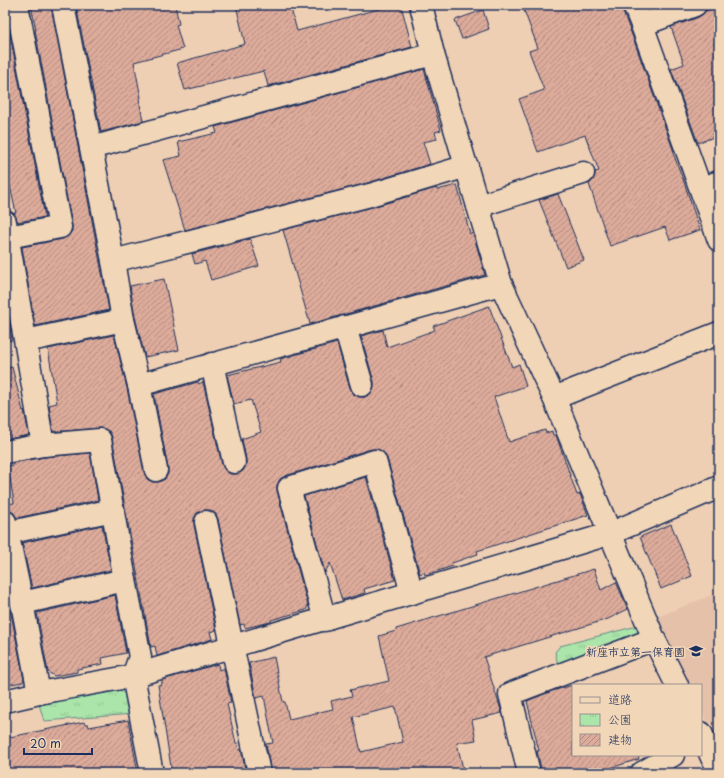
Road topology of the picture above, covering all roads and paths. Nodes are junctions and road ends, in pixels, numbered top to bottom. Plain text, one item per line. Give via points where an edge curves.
1 (17, 5) edge
2 (62, 5) edge
3 (421, 5) edge
4 (634, 5) edge
5 (695, 5) edge
6 (642, 25) junction
7 (433, 54) junction
8 (91, 148) junction
9 (467, 166) junction
10 (582, 172) dead end
11 (710, 186) edge
12 (478, 206) junction
13 (6, 229) edge
14 (719, 240) edge
15 (113, 261) junction
16 (501, 284) junction
17 (12, 308) edge
18 (123, 320) junction
19 (345, 327) junction
20 (719, 333) edge
21 (26, 340) junction
22 (212, 364) junction
23 (139, 385) junction
24 (362, 385) dead end
25 (554, 398) junction
26 (43, 445) junction
27 (5, 452) edge
28 (234, 462) dead end
29 (156, 470) dead end
30 (719, 487) edge
31 (113, 510) junction
32 (206, 522) dead end
33 (6, 528) edge
34 (609, 534) junction
35 (125, 580) junction
36 (412, 593) junction
37 (22, 603) junction
38 (325, 620) junction
39 (654, 639) junction
40 (233, 647) junction
41 (133, 676) junction
42 (676, 684) edge
43 (39, 693) junction
44 (5, 701) edge
45 (702, 737) edge
46 (672, 756) edge
47 (152, 773) edge
48 (259, 773) edge
49 (529, 773) edge
50 (642, 773) edge
51 (719, 773) edge

1 - 13 street via 60,227
2 - 8 street
3 - 7 street
4 - 6 street
5 - 6 street
6 - 11 street
7 - 8 street
7 - 9 street
8 - 15 street
9 - 12 street
9 - 15 street via 370,195
10 - 12 street
11 - 14 street
12 - 16 street
13 - 17 street
15 - 18 street
16 - 19 street
16 - 25 street
17 - 21 street
18 - 21 street
18 - 23 street
19 - 22 street
19 - 24 street
20 - 25 street
21 - 26 street
22 - 23 street
22 - 28 street
23 - 29 street
25 - 34 street
26 - 27 street
26 - 31 street via 100,440
30 - 34 street
31 - 33 street
31 - 35 street
32 - 40 street
33 - 37 street
34 - 36 street
34 - 39 street
35 - 37 street
35 - 41 street via 140,657
36 - 38 street
36 - 38 street via 375,461 289,488
37 - 43 street
38 - 40 street
39 - 42 street
39 - 49 street via 510,694
40 - 41 street
40 - 48 street
41 - 43 street
41 - 47 street
43 - 44 street
45 - 51 street
46 - 50 street

